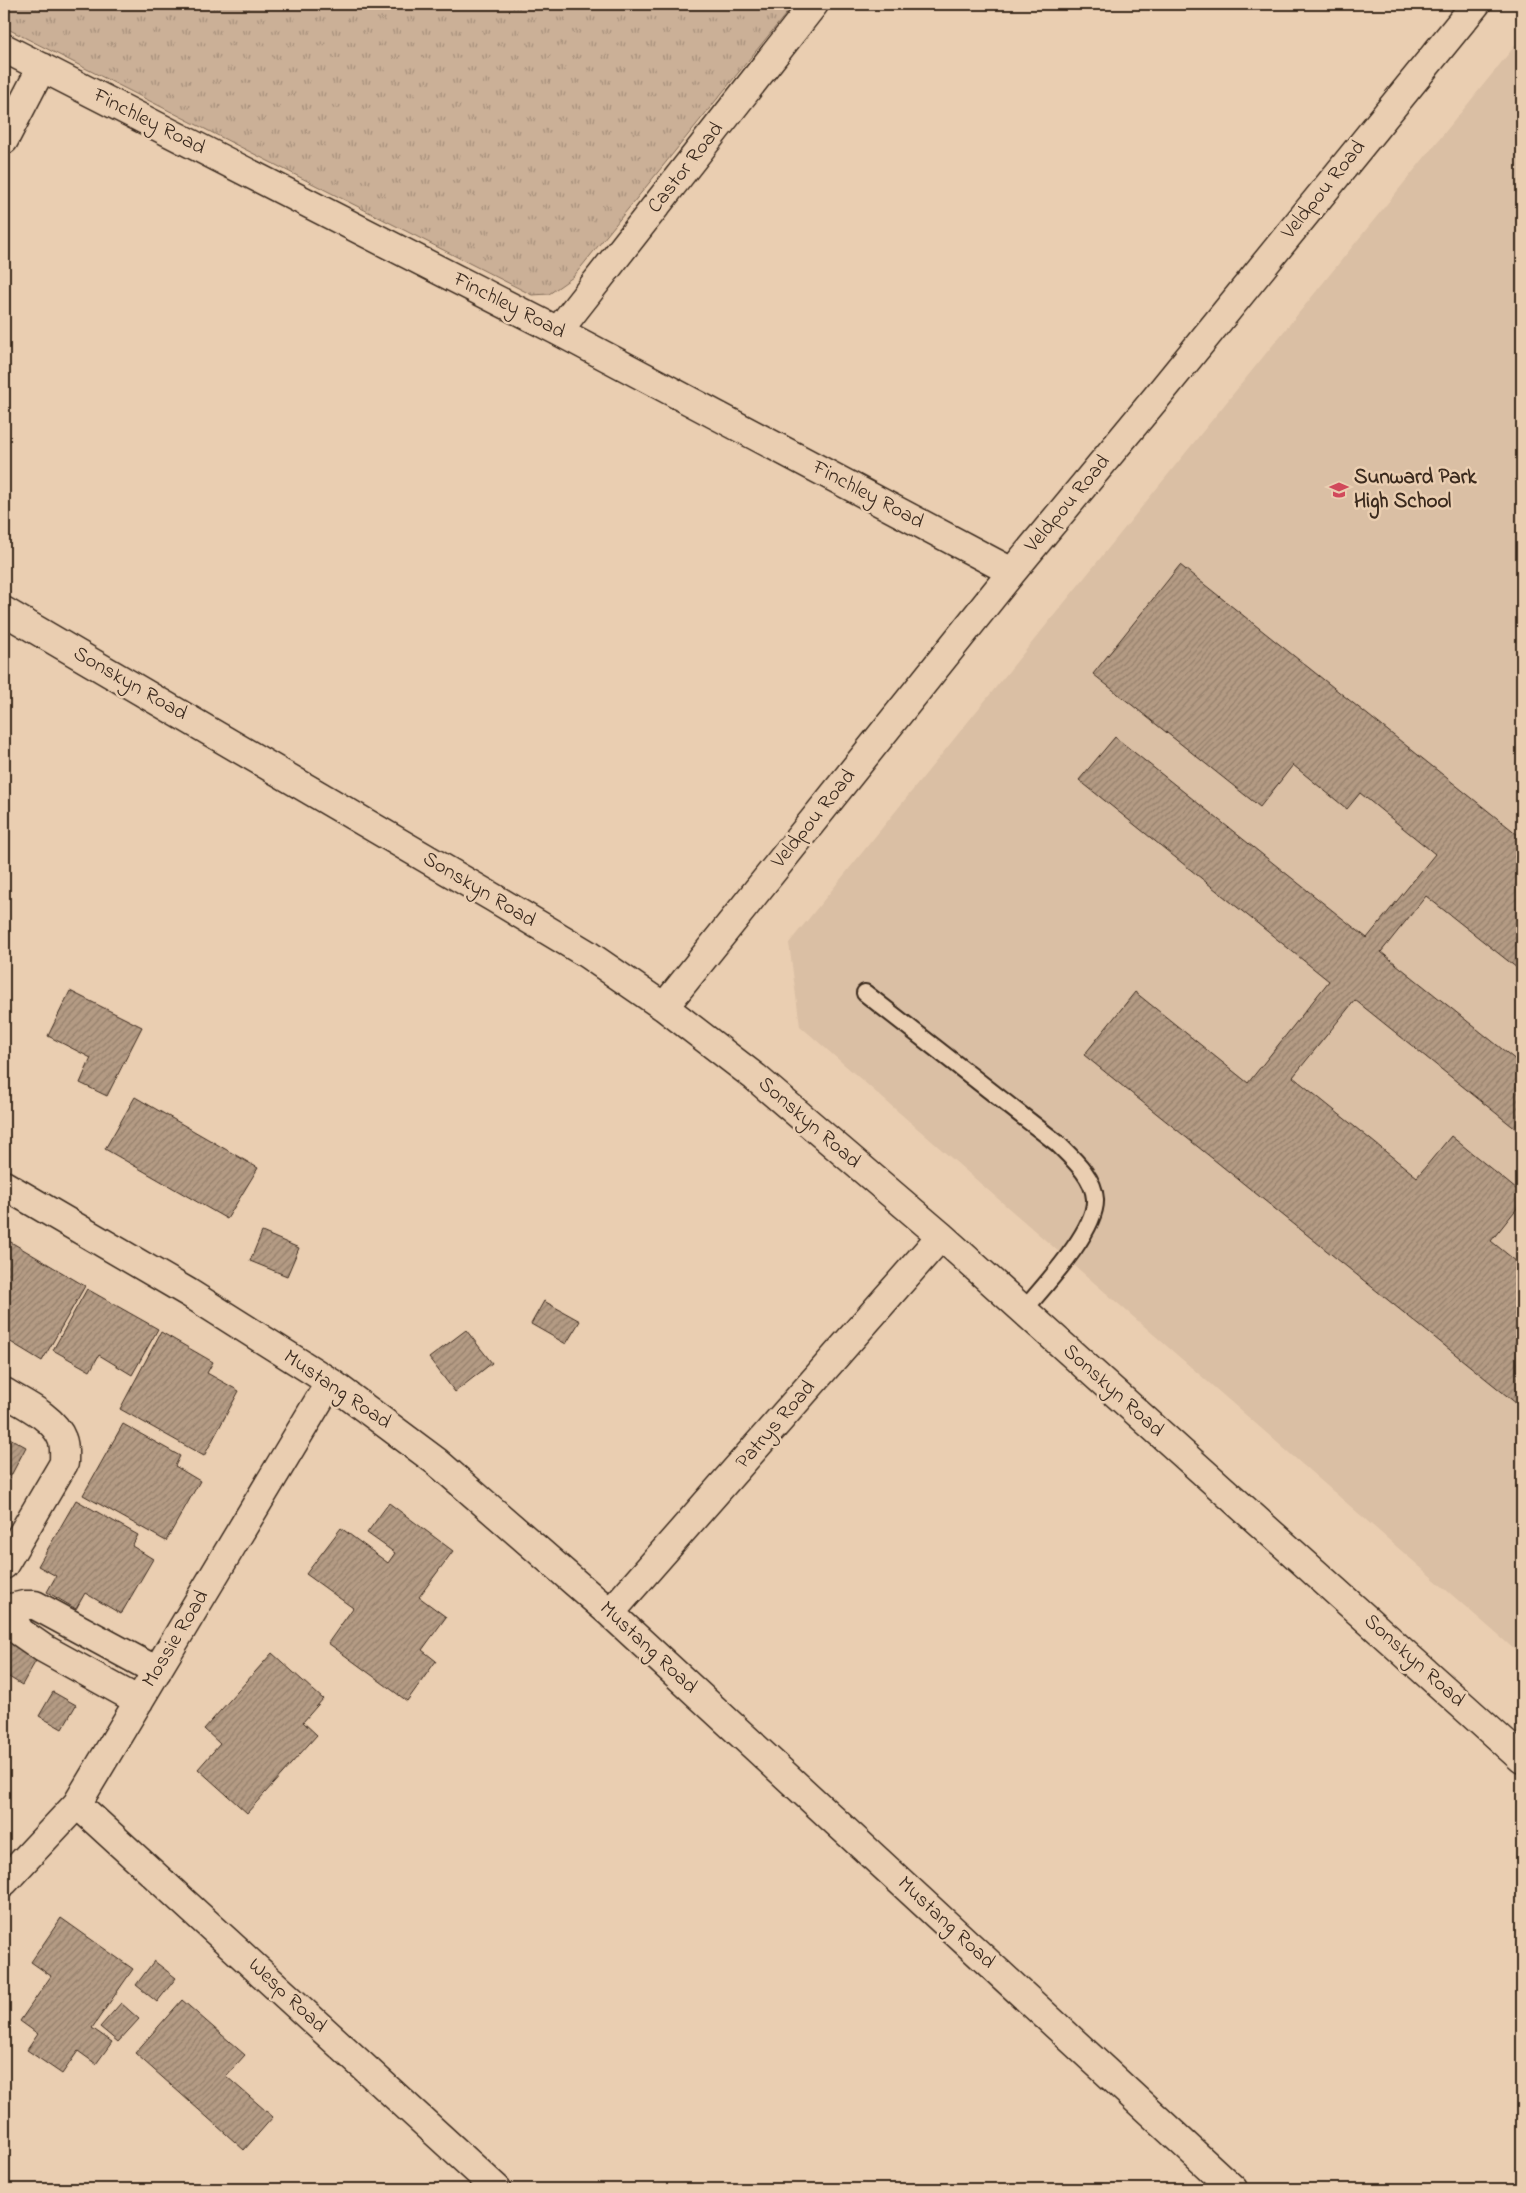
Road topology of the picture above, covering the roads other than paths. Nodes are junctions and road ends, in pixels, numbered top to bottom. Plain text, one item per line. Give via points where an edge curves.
1 (814, 4) edge
2 (1476, 4) edge
3 (4, 48) edge
4 (42, 67) junction
5 (4, 140) edge
6 (558, 331) junction
7 (1012, 572) junction
8 (4, 611) edge
9 (865, 994) dead end
10 (664, 1007) junction
11 (4, 1184) edge
12 (941, 1236) junction
13 (1024, 1310) junction
14 (330, 1382) junction
15 (4, 1392) edge
16 (4, 1565) edge
17 (6, 1608) edge
18 (610, 1613) junction
19 (157, 1671) junction
20 (139, 1700) junction
21 (1522, 1759) edge
22 (77, 1804) junction
23 (4, 1882) edge
24 (497, 2189) edge
25 (1233, 2189) edge

1 - 6 street, Castor Road
2 - 7 street, Veldpou Road
3 - 4 street, Finchley Road
4 - 5 street
4 - 6 street, Finchley Road
6 - 7 street, Finchley Road
7 - 10 street, Veldpou Road
8 - 10 street, Sonskyn Road via 494,898 587,954
9 - 13 lane via 1057,1143 1079,1163 1089,1182 1095,1199 1092,1219 1066,1259
10 - 12 street, Sonskyn Road via 755,1077
11 - 14 street, Mustang Road via 189,1293
12 - 13 street, Sonskyn Road
12 - 18 street, Patrys Road
13 - 21 street, Sonskyn Road
14 - 18 street, Mustang Road via 437,1462
14 - 19 street, Mossie Road
15 - 16 street via 45,1417 62,1438 64,1463
17 - 19 street via 34,1606
17 - 20 street via 20,1632 42,1648
18 - 25 street, Mustang Road
19 - 20 street, Mossie Road
20 - 22 street, Mossie Road
22 - 23 street, Mossie Road
22 - 24 street, Wesp Road

